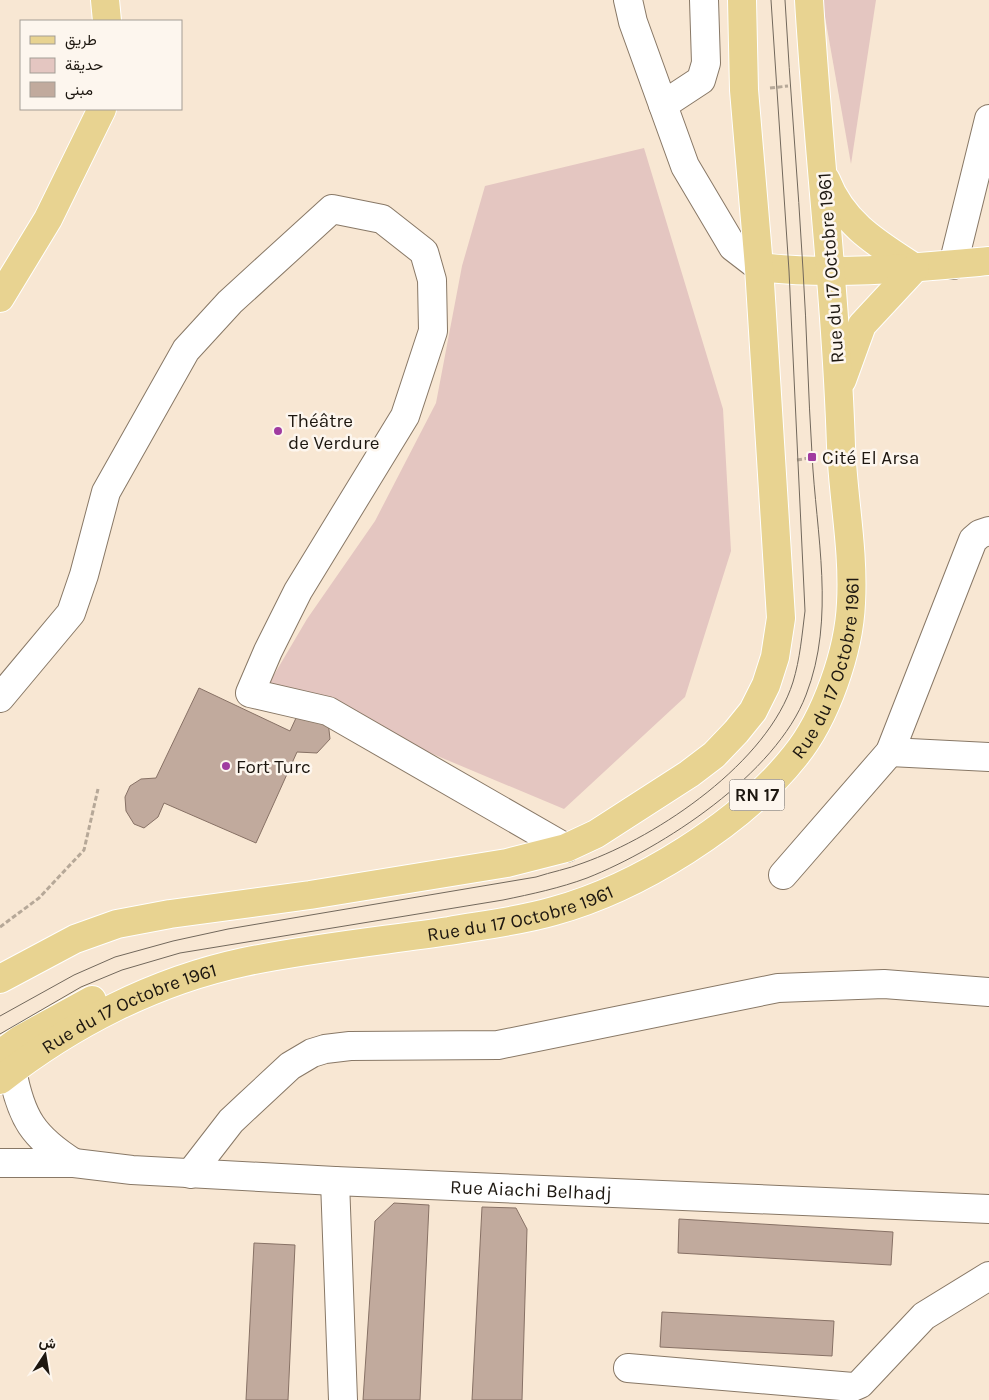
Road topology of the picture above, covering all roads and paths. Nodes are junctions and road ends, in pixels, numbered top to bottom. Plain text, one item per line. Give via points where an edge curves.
1 (105, 0) edge
2 (628, 0) edge
3 (704, 0) edge
4 (742, 0) edge
5 (809, 0) edge
6 (107, 20) edge
7 (814, 83) junction
8 (744, 90) junction
9 (663, 105) junction
10 (102, 110) edge
11 (989, 119) edge
12 (822, 171) junction
13 (989, 261) edge
14 (953, 265) junction
15 (759, 267) junction
16 (915, 268) junction
17 (829, 271) junction
18 (0, 298) edge
19 (839, 387) junction
20 (841, 455) junction
21 (772, 459) junction
22 (989, 531) edge
23 (0, 698) edge
24 (890, 752) junction
25 (989, 757) edge
26 (98, 789) dead end
27 (566, 848) junction
28 (783, 875) dead end
29 (310, 896) junction
30 (0, 927) edge
31 (242, 962) junction
32 (0, 979) edge
33 (989, 992) edge
34 (0, 1000) edge
35 (4, 1068) edge
36 (74, 1163) junction
37 (0, 1164) edge
38 (190, 1174) junction
39 (335, 1181) junction
40 (989, 1209) edge
41 (989, 1276) edge
42 (628, 1368) dead end
43 (342, 1400) edge

1 - 6 main road
2 - 9 street
3 - 9 street via 706,64 701,80
4 - 8 main road
5 - 7 main road, Rue du 17 Octobre 1961 / RN 17
7 - 8 path
7 - 12 main road, Rue du 17 Octobre 1961 / RN 17
8 - 15 main road
9 - 15 street via 685,166 733,247
10 - 18 main road via 48,219
11 - 14 street
12 - 16 main road via 833,199 864,234
12 - 17 main road, Rue du 17 Octobre 1961 / RN 17
13 - 14 main road
14 - 16 main road
15 - 17 main road
15 - 21 main road
16 - 17 main road
16 - 19 main road via 862,325
17 - 19 main road, Rue du 17 Octobre 1961 / RN 17
19 - 20 main road, Rue du 17 Octobre 1961 / RN 17
20 - 21 path
20 - 31 main road, Rue du 17 Octobre 1961 / RN 17 via 851,595 836,676 820,716 796,755 726,822 684,851 604,894 555,911
21 - 27 main road via 781,618 775,657 753,711 714,755 689,774 596,834
22 - 24 street via 974,540
23 - 27 street via 71,613 106,492 186,350 230,302 332,209 382,219 424,252 432,280 433,331 405,416 298,591 250,693 328,711
24 - 25 street
24 - 28 street
26 - 30 path via 84,850 39,898
27 - 29 main road via 508,863
29 - 32 main road via 117,924 75,939
29 - 34 main road via 148,932 49,971
31 - 35 main road, Rue du 17 Octobre 1961 / RN 17 via 172,983 122,1003
31 - 35 main road via 162,974 95,998 59,1017
33 - 38 street via 884,984 778,988 498,1045 324,1049 290,1066 247,1106 231,1121
35 - 36 street, Rue Aiachi Belhadj via 30,1126 50,1148
36 - 37 street, Rue Aiachi Belhadj
36 - 38 street, Rue Aiachi Belhadj
38 - 39 street, Rue Aiachi Belhadj
39 - 40 street, Rue Aiachi Belhadj
39 - 43 street
41 - 42 street via 924,1316 860,1384 853,1386

